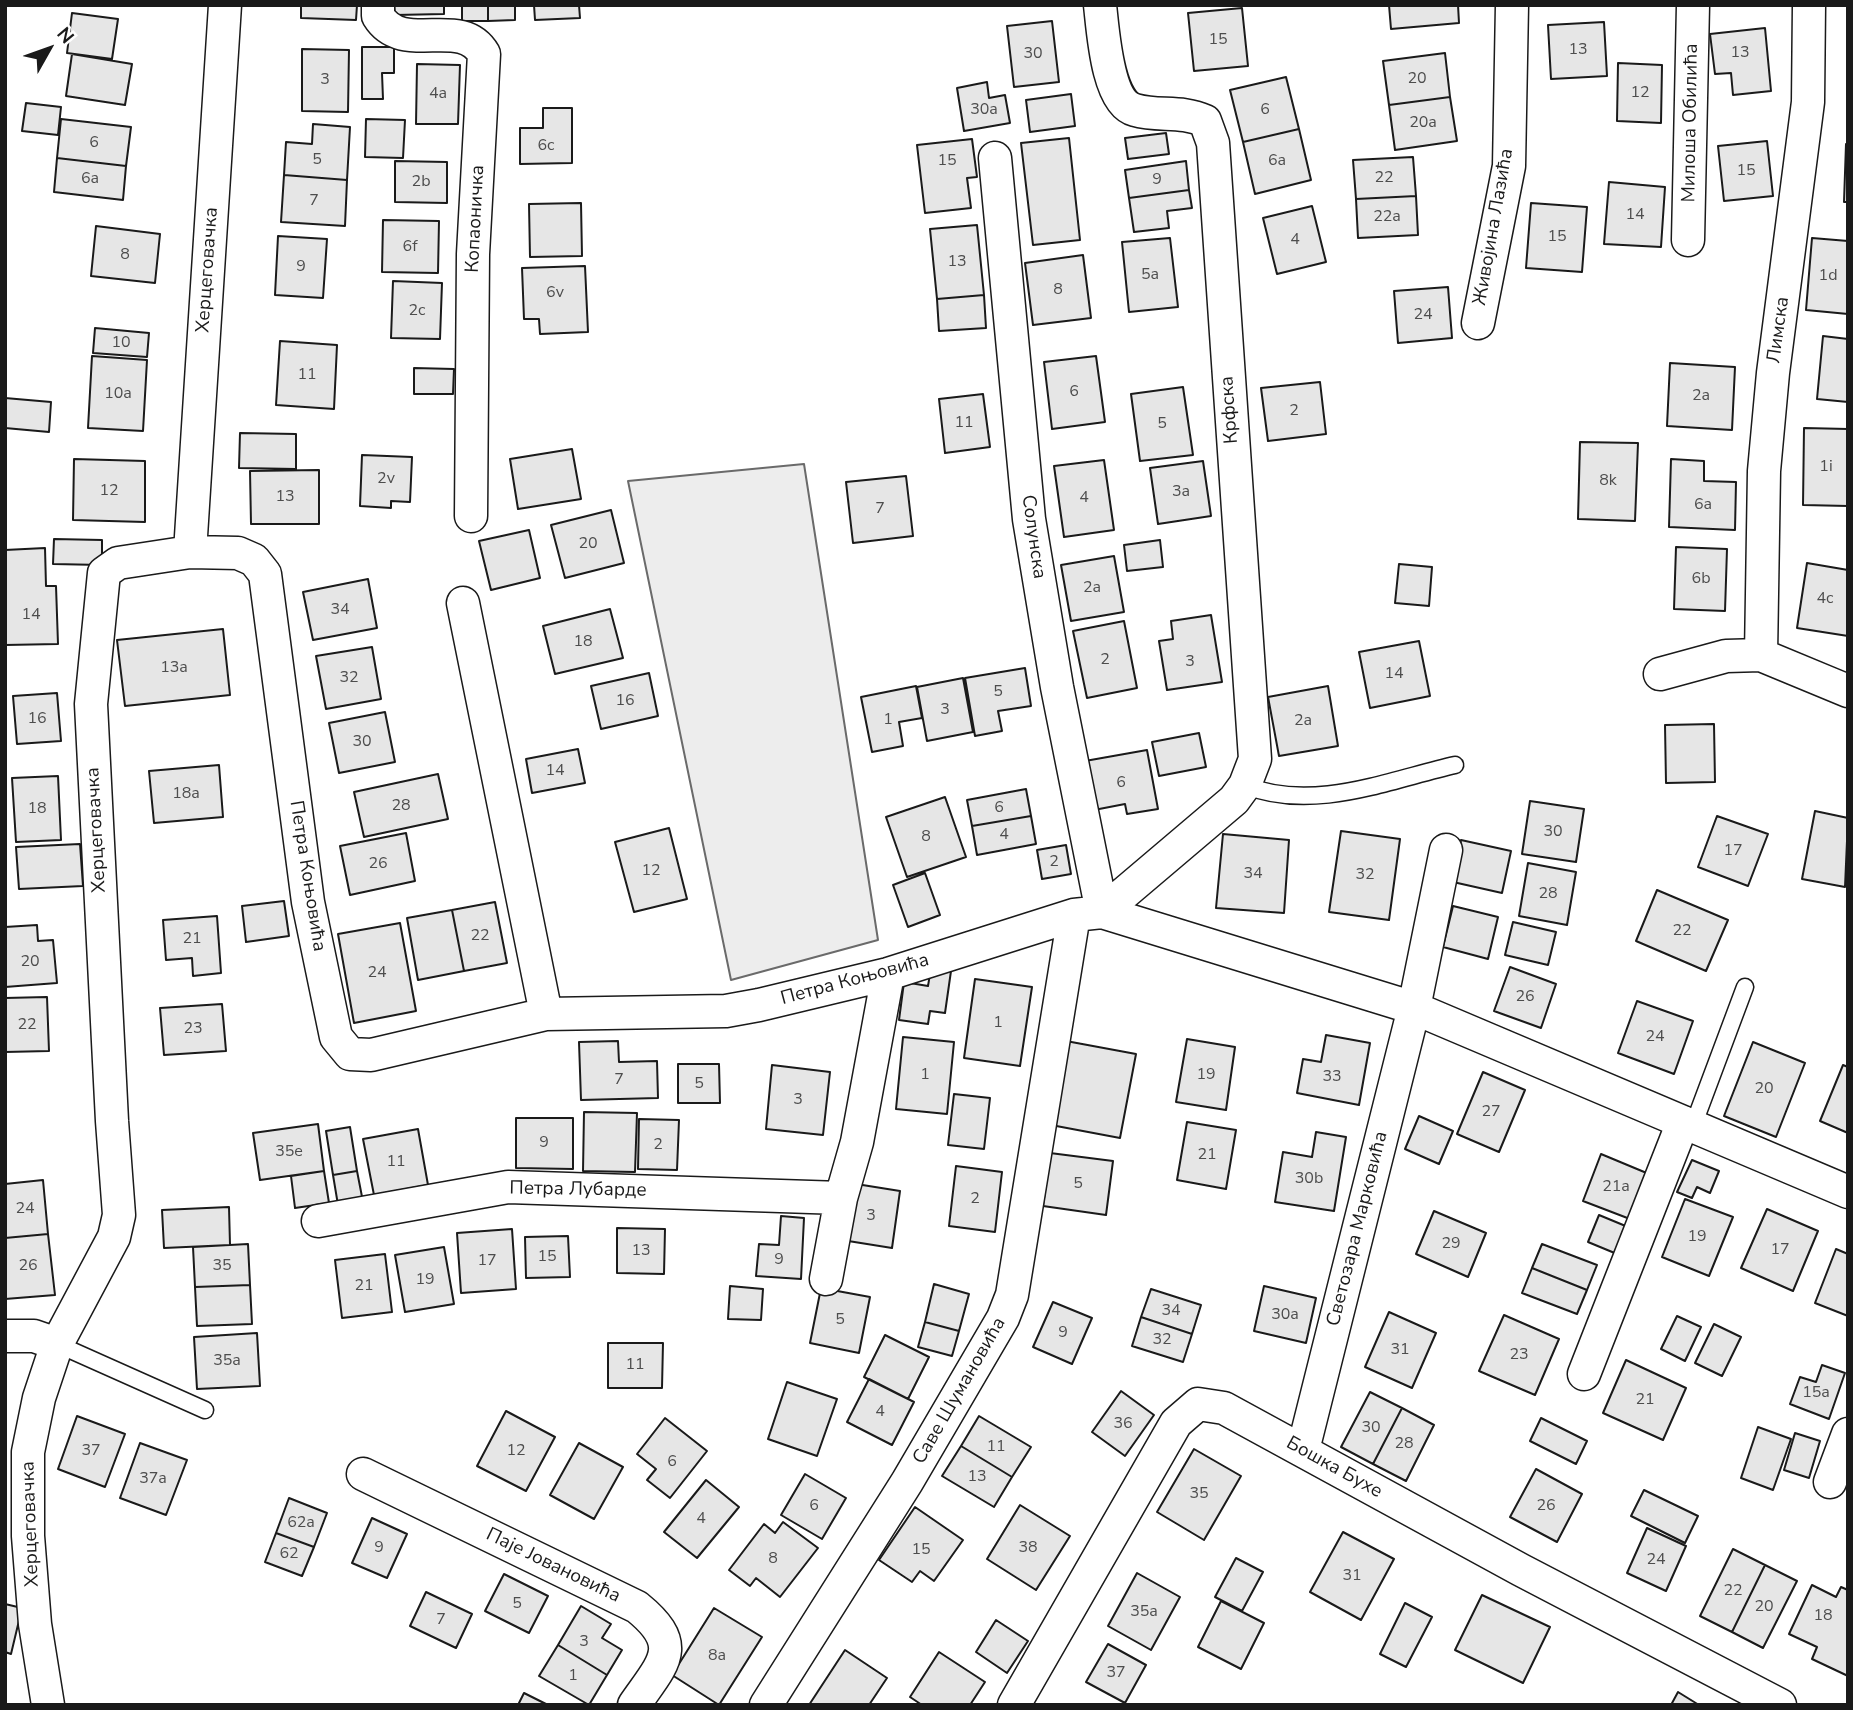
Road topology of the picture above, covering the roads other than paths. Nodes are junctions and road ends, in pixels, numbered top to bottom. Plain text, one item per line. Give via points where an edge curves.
1 (225, 5) edge
2 (378, 5) edge
3 (1100, 5) edge
4 (1512, 5) edge
5 (1693, 5) edge
6 (1809, 5) edge
7 (995, 158) dead end
8 (1689, 240) dead end
9 (1478, 323) dead end
10 (471, 516) dead end
11 (190, 552) junction
12 (463, 603) dead end
13 (1761, 655) junction
14 (1660, 674) dead end
15 (1848, 691) edge
16 (1455, 765) dead end
17 (1245, 785) junction
18 (1446, 850) dead end
19 (1088, 913) junction
20 (888, 974) junction
21 (1745, 987) dead end
22 (1414, 1008) junction
23 (546, 1014) junction
24 (1688, 1124) junction
25 (1848, 1192) edge
26 (841, 1198) junction
27 (318, 1221) dead end
28 (826, 1279) dead end
29 (5, 1336) edge
30 (57, 1344) junction
31 (1584, 1374) dead end
32 (205, 1410) dead end
33 (1848, 1434) edge
34 (1303, 1450) junction
35 (363, 1474) dead end
36 (1830, 1482) dead end
37 (48, 1705) edge
38 (634, 1705) edge
39 (766, 1705) edge
40 (1014, 1705) edge
41 (1780, 1705) edge

1 - 11 street, Херцеговачка
2 - 10 street, Копаоничка via 378,16 394,33 458,35 479,45 484,54 473,254
3 - 17 street, Крфска via 1114,90 1121,102 1134,110 1189,114 1205,121 1213,142 1255,759
4 - 9 street, Живојина Лазића via 1509,166
5 - 8 street, Милоша Обилића
6 - 13 street, Лимска via 1808,102 1764,471
7 - 19 street, Солунска via 1029,519
11 - 23 street, Петра Коњовића via 238,553 254,559 265,575 308,902 336,1037 343,1048 351,1055 371,1055
11 - 30 street, Херцеговачка via 118,563 104,573 100,591 91,704 119,1214 114,1237
12 - 23 street
13 - 14 street via 1726,656
13 - 15 street
16 - 17 lane via 1318,797 1280,797
17 - 19 street via 1234,800
18 - 22 street, Светозара Марковића
19 - 20 street, Петра Коњовића
19 - 22 street
19 - 39 street, Саве Шумановића via 1014,1283 1003,1318 907,1482
20 - 23 street, Петра Коњовића via 726,1011
20 - 26 street via 857,1142
21 - 24 lane
22 - 24 street
22 - 34 street, Светозара Марковића
24 - 25 street
24 - 31 street
26 - 27 street, Петра Лубарде via 508,1187
26 - 28 street
29 - 30 street via 34,1336
30 - 32 lane
30 - 37 street, Херцеговачка via 34,1418 27,1486 35,1624
33 - 36 street
34 - 40 street, Бошка Бухе via 1224,1408 1198,1404 1176,1423
34 - 41 street, Бошка Бухе
35 - 38 street, Паје Јовановића via 637,1607 656,1622 666,1659

